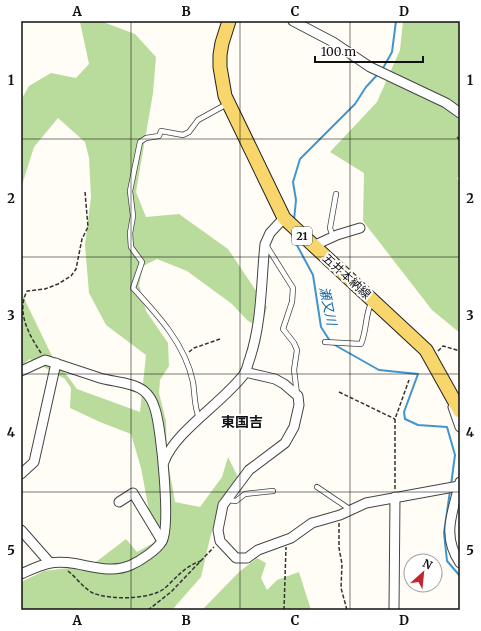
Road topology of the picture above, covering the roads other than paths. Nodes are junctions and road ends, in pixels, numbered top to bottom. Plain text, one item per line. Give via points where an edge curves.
1 (229, 21) edge
2 (294, 21) edge
3 (228, 103) junction
4 (460, 113) edge
5 (336, 194) dead end
6 (284, 218) junction
7 (360, 228) dead end
8 (333, 237) junction
9 (265, 244) junction
10 (313, 246) junction
11 (372, 300) junction
12 (325, 342) dead end
13 (56, 363) junction
14 (21, 371) edge
15 (245, 372) junction
16 (298, 396) junction
17 (458, 405) edge
18 (200, 419) junction
19 (460, 427) edge
20 (164, 462) junction
21 (21, 474) edge
22 (460, 484) edge
23 (317, 487) dead end
24 (273, 491) dead end
25 (395, 497) junction
26 (227, 500) junction
27 (119, 502) dead end
28 (351, 510) junction
29 (21, 530) edge
30 (162, 541) junction
31 (50, 563) junction
32 (460, 563) edge
33 (21, 574) edge
34 (394, 610) edge

1 - 3 main road, 五井本納線 / 21 via 222,43 220,67
2 - 4 street via 333,42 370,67 446,103
3 - 6 main road, 五井本納線 / 21
3 - 18 lane via 198,120 189,132 183,135 161,130 159,136 146,138 140,142 130,191 133,216 130,233 132,247 142,262 133,288 158,314 184,356 193,382 195,409
5 - 8 lane via 330,228
6 - 9 street via 270,233
6 - 10 main road, 五井本納線 / 21
7 - 8 street
8 - 10 street
9 - 15 street via 255,343
9 - 16 lane via 293,288 292,302 283,329 297,350 294,370
10 - 11 main road, 五井本納線 / 21
11 - 12 lane via 367,310 361,344
11 - 17 main road, 五井本納線 / 21 via 416,340 432,359
13 - 14 street via 45,360
13 - 20 street via 145,392 155,409
13 - 21 street via 34,462
15 - 16 street via 275,379
15 - 18 street
16 - 26 street via 297,417 285,443 249,470
17 - 19 street via 453,408
18 - 20 street via 168,450
20 - 30 street via 165,526
22 - 25 street
22 - 32 street via 449,526 450,543
23 - 28 lane
24 - 26 lane via 245,494 236,501
25 - 28 street via 366,503
25 - 34 street
26 - 28 street via 220,514 218,530 220,541 236,558 247,558 258,550 291,538 312,523
27 - 30 street via 133,493
29 - 31 street
30 - 31 street via 131,565 120,569 105,570
31 - 33 street

